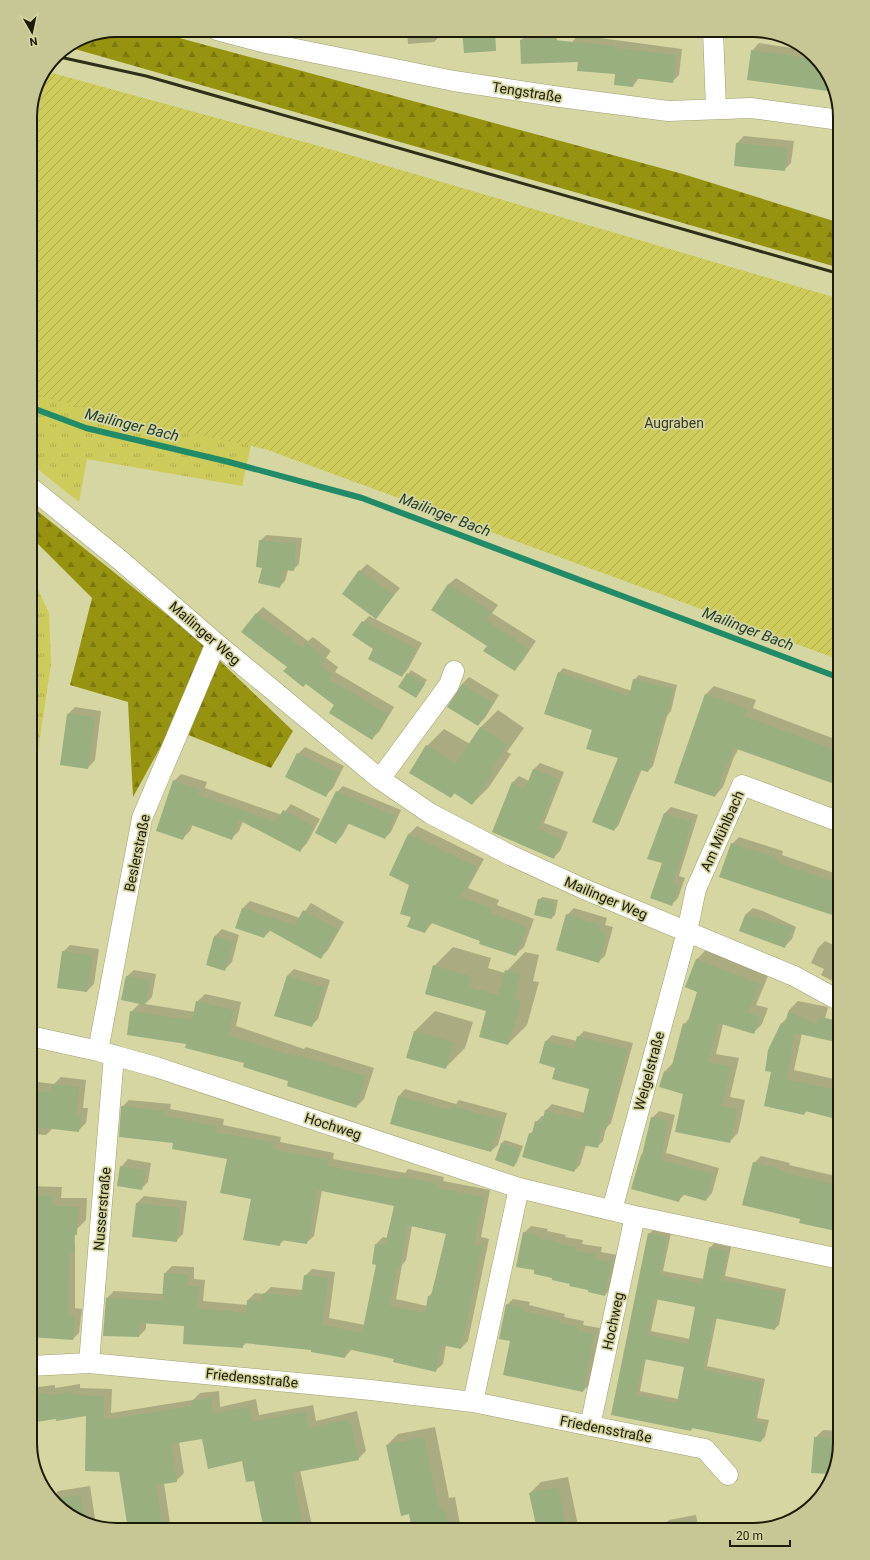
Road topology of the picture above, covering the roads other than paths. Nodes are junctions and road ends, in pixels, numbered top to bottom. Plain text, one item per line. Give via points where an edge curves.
1 (246, 37) edge
2 (713, 37) edge
3 (716, 108) junction
4 (833, 119) edge
5 (37, 494) edge
6 (216, 643) junction
7 (454, 671) dead end
8 (380, 779) junction
9 (833, 819) edge
10 (687, 932) junction
11 (833, 997) edge
12 (37, 1038) edge
13 (106, 1053) junction
14 (519, 1188) junction
15 (612, 1210) junction
16 (635, 1216) junction
17 (833, 1258) edge
18 (89, 1363) junction
19 (37, 1366) edge
20 (473, 1402) junction
21 (590, 1426) junction
22 (728, 1475) dead end

1 - 3 street, Tengstraße via 454,81 668,111
2 - 3 street
3 - 4 street, Tengstraße via 751,108
5 - 6 street, Mailinger Weg via 120,560
6 - 8 street, Mailinger Weg
6 - 13 street, Beslerstraße via 142,818
7 - 8 street via 449,685
8 - 10 street, Mailinger Weg via 431,814 510,855
9 - 10 street, Am Mühlbach via 742,786 696,889
10 - 11 street, Mailinger Weg via 794,976
10 - 15 street, Weigelstraße
12 - 13 street, Hochweg
13 - 14 street, Hochweg
13 - 18 street, Nusserstraße
14 - 15 street, Hochweg
14 - 20 street
15 - 16 street, Hochweg
16 - 17 street, Hochweg
16 - 21 street, Hochweg
18 - 19 street, Friedensstraße
18 - 20 street, Friedensstraße
20 - 21 street, Friedensstraße
21 - 22 street, Friedensstraße via 705,1449

